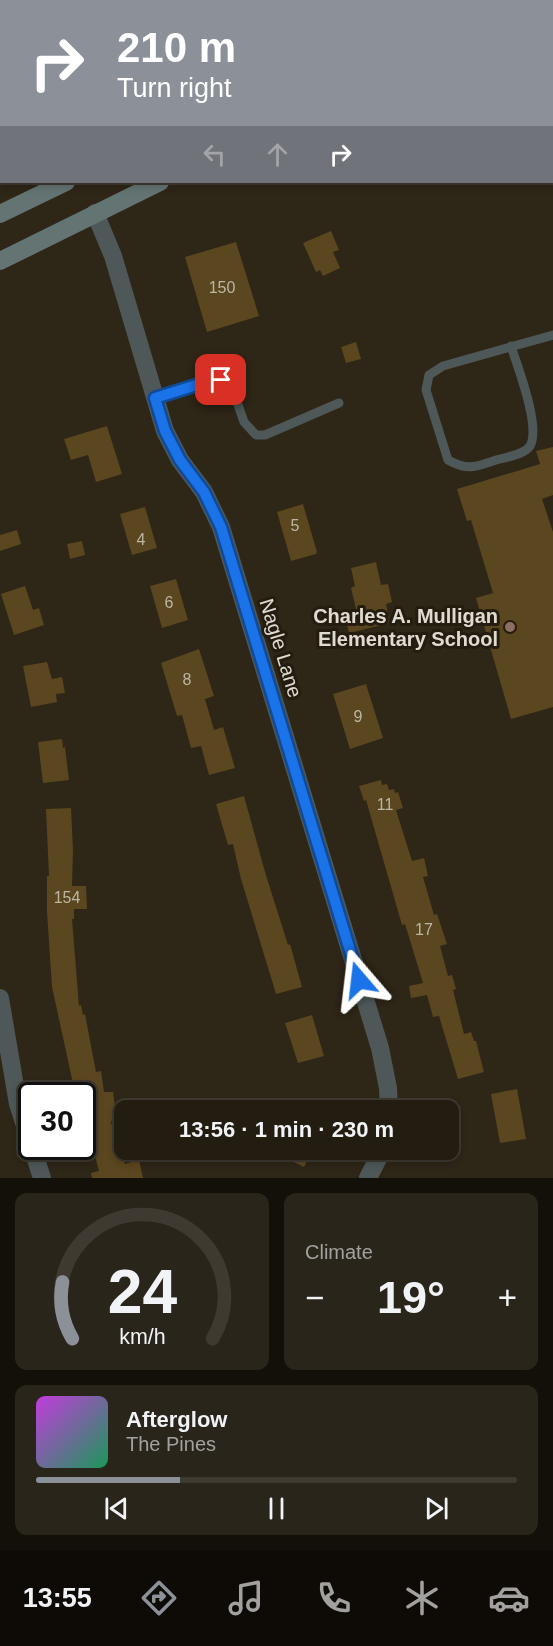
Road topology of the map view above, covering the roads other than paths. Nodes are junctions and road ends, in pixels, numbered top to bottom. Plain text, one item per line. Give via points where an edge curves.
1 (64, 183) edge
2 (158, 183) edge
3 (95, 213) junction
4 (0, 214) edge
5 (0, 261) edge
6 (553, 334) edge
7 (511, 346) junction
8 (155, 398) junction
9 (339, 403) dead end
10 (0, 998) edge
11 (388, 1100) edge
12 (377, 1160) edge
13 (42, 1178) edge
14 (368, 1178) edge

1 - 4 main road
2 - 3 main road
3 - 5 main road
3 - 8 street, Nagle Lane via 114,256
6 - 7 lane
7 - 7 lane via 443,366 429,375 426,390 448,460 461,467 474,467 529,447 532,412
8 - 9 lane via 221,380 231,385 244,422 256,435 266,435
8 - 11 street, Nagle Lane via 165,431 221,527 380,1048
10 - 13 street via 18,1104
12 - 14 street

